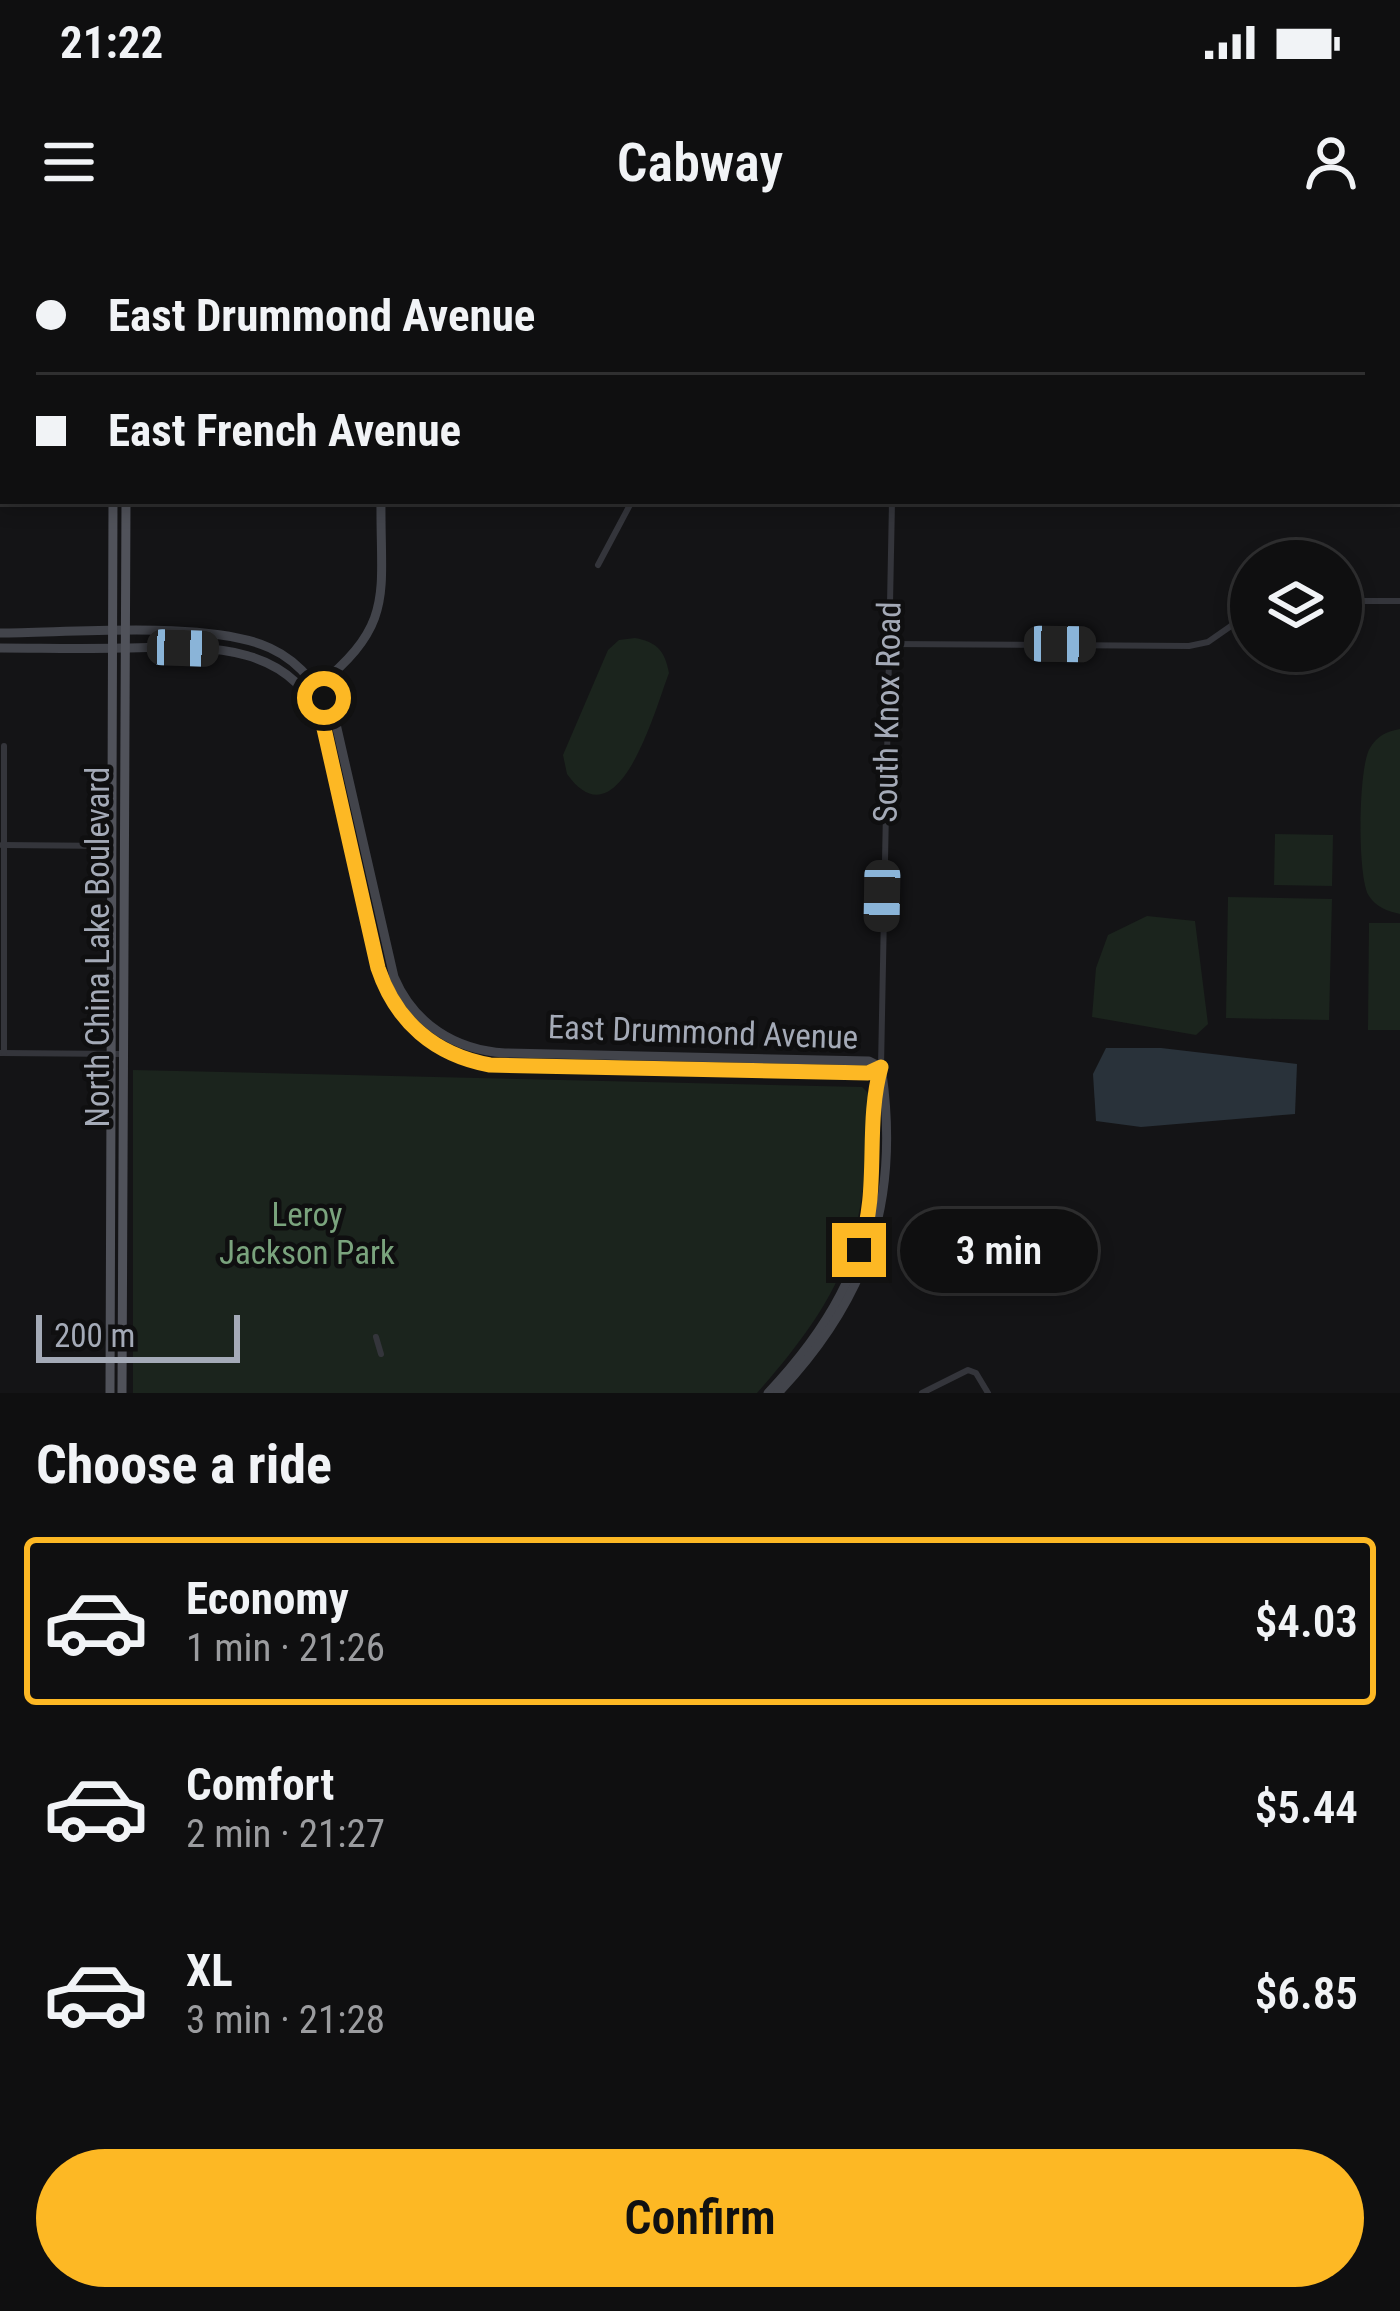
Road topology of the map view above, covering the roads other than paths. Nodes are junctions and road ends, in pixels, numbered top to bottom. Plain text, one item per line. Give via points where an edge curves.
1 (113, 504) edge
2 (126, 504) edge
3 (381, 504) edge
4 (630, 504) edge
5 (892, 504) edge
6 (598, 565) dead end
7 (1362, 601) edge
8 (1400, 602) edge
9 (1230, 627) edge
10 (0, 633) edge
11 (113, 633) junction
12 (127, 634) junction
13 (889, 644) junction
14 (0, 648) edge
15 (113, 648) junction
16 (127, 648) junction
17 (316, 686) junction
18 (306, 694) junction
19 (4, 746) dead end
20 (2, 845) edge
21 (112, 846) junction
22 (2, 1053) edge
23 (117, 1054) junction
24 (881, 1067) junction
25 (847, 1237) dead end
26 (110, 1244) junction
27 (859, 1250) junction
28 (122, 1303) junction
29 (831, 1333) junction
30 (376, 1337) dead end
31 (381, 1354) dead end
32 (110, 1393) edge
33 (122, 1393) edge
34 (768, 1393) edge
35 (778, 1393) edge
36 (922, 1393) edge
37 (988, 1393) edge

1 - 11 main road, North China Lake Boulevard
2 - 12 main road, North China Lake Boulevard
3 - 17 street via 377,622 364,646
4 - 6 street
5 - 13 street, South Knox Road
7 - 8 street
9 - 13 street via 1189,646
10 - 11 street, East Drummond Avenue
11 - 12 street, East Drummond Avenue
11 - 15 main road, North China Lake Boulevard
12 - 16 main road, North China Lake Boulevard
12 - 17 street, East Drummond Avenue via 245,639 286,658
13 - 24 street, South Knox Road
14 - 15 street, East Drummond Avenue
15 - 16 street, East Drummond Avenue
15 - 21 main road, North China Lake Boulevard
16 - 18 street, East Drummond Avenue via 244,652 274,664
16 - 23 main road, North China Lake Boulevard
17 - 18 street
17 - 24 street, East Drummond Avenue via 336,724 394,977 436,1031 493,1052
18 - 24 street, East Drummond Avenue via 323,724 383,981 404,1017 441,1049 504,1066 868,1073
19 - 20 street
20 - 21 street
20 - 22 street
21 - 23 main road, North China Lake Boulevard
22 - 23 street
23 - 26 main road, North China Lake Boulevard
23 - 28 main road, North China Lake Boulevard
24 - 27 street via 872,1196
24 - 29 street via 880,1217 860,1280
25 - 27 street
26 - 28 main road
26 - 32 main road, North China Lake Boulevard
27 - 29 street
27 - 34 street via 830,1317
28 - 33 main road, North China Lake Boulevard
29 - 35 street
30 - 31 street
36 - 37 street via 964,1370 976,1373

